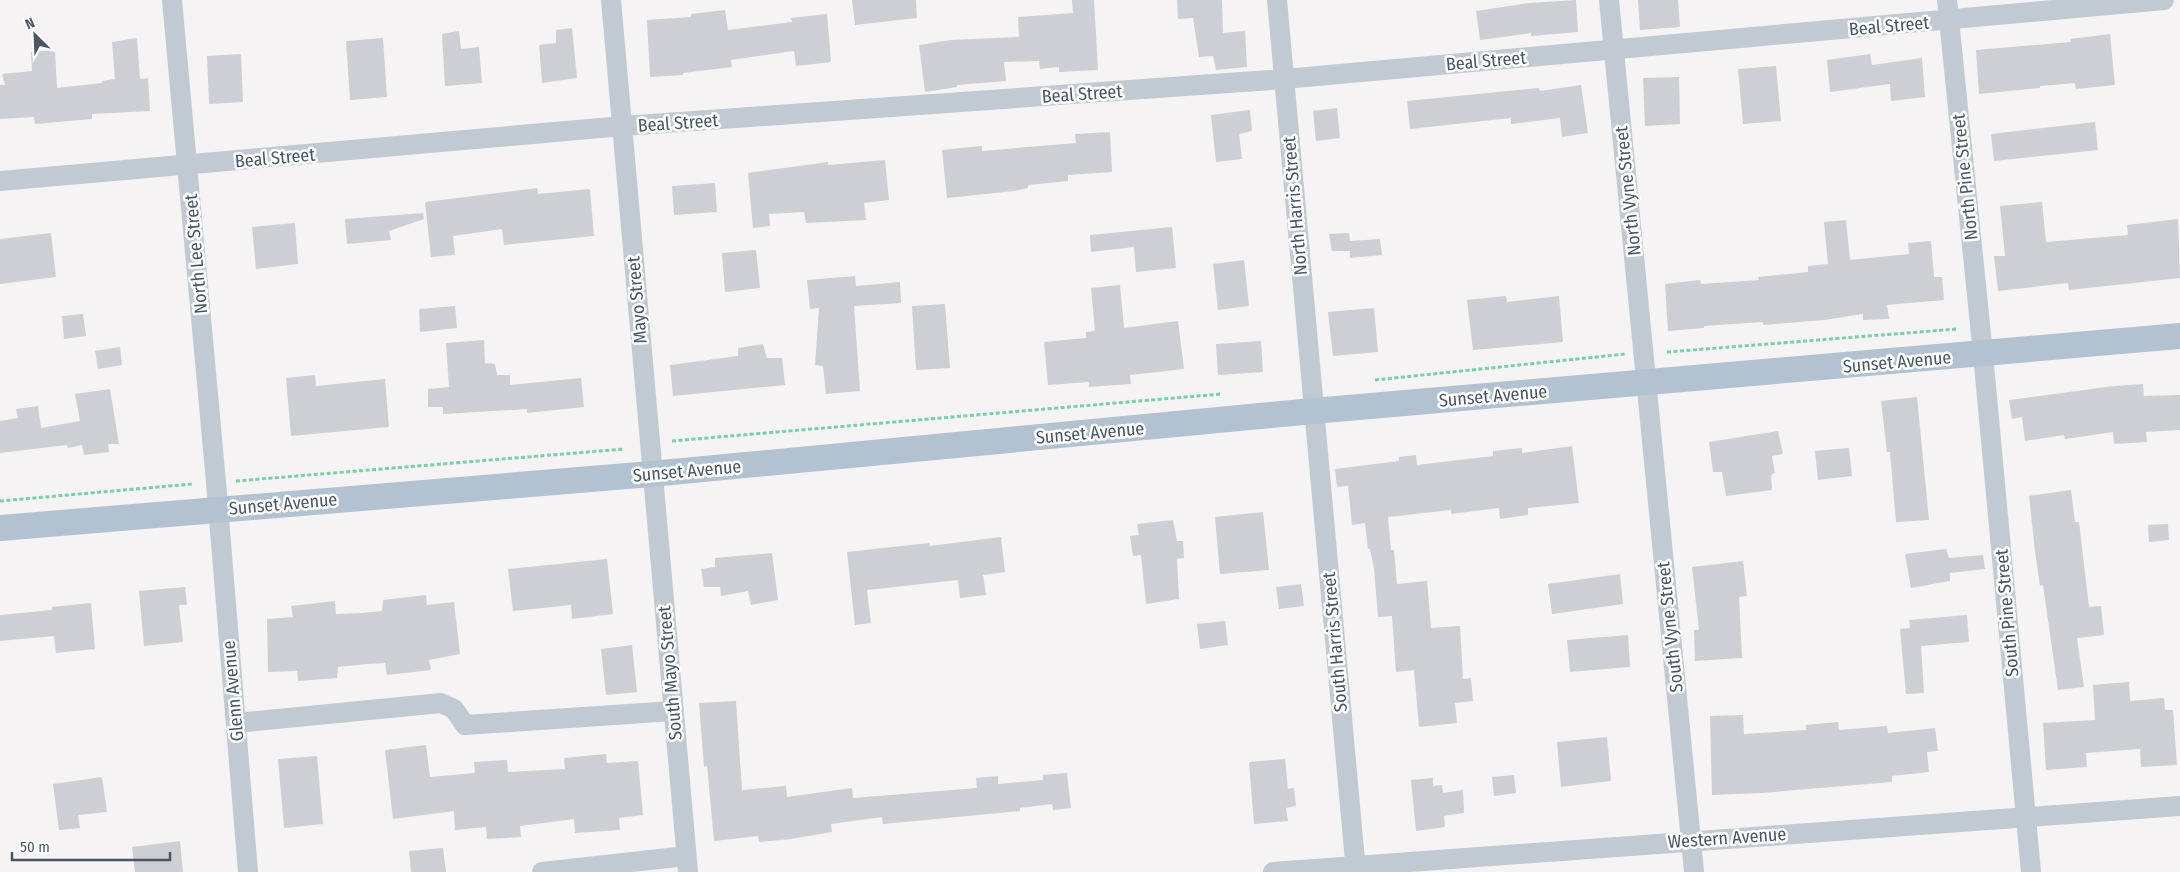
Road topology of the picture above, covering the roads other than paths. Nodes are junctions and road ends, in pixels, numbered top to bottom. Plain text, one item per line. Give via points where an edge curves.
1 (172, 0) edge
2 (611, 0) edge
3 (1277, 0) edge
4 (1609, 0) edge
5 (1947, 0) edge
6 (2164, 0) edge
7 (1949, 20) junction
8 (1614, 50) junction
9 (1284, 79) junction
10 (623, 126) junction
11 (188, 166) junction
12 (0, 181) edge
13 (2180, 336) edge
14 (1983, 354) junction
15 (1647, 383) junction
16 (1313, 411) junction
17 (651, 474) junction
18 (218, 509) junction
19 (0, 528) edge
20 (673, 711) junction
21 (236, 723) junction
22 (2180, 806) edge
23 (2026, 816) junction
24 (1691, 840) junction
25 (687, 864) edge
26 (1356, 869) edge
27 (248, 872) edge
28 (542, 872) edge
29 (1274, 872) edge
30 (1694, 872) edge
31 (2031, 872) edge

1 - 11 street, North Lee Street
2 - 10 street, Mayo Street
3 - 9 street, North Harris Street
4 - 8 street, North Vyne Street
5 - 7 street, North Pine Street
6 - 7 street, Beal Street
7 - 8 street, Beal Street
7 - 14 street, North Pine Street
8 - 9 street, Beal Street
8 - 15 street, North Vyne Street
9 - 10 street, Beal Street
9 - 16 street, North Harris Street
10 - 11 street, Beal Street
10 - 17 street, Mayo Street
11 - 12 street, Beal Street
11 - 18 street, North Lee Street
13 - 14 main road, Sunset Avenue
14 - 15 main road, Sunset Avenue
14 - 23 street, South Pine Street
15 - 16 main road, Sunset Avenue
15 - 24 street, South Vyne Street
16 - 17 main road, Sunset Avenue
16 - 26 street, South Harris Street
17 - 18 main road, Sunset Avenue
17 - 20 street, South Mayo Street
18 - 19 main road, Sunset Avenue
18 - 21 street, Glenn Avenue
20 - 21 street via 465,725 454,709 441,703
20 - 25 street, South Mayo Street
21 - 27 street, Glenn Avenue
22 - 23 street, Western Avenue
23 - 24 street, Western Avenue
23 - 31 street, South Pine Street
24 - 26 street, Western Avenue
24 - 30 street, South Vyne Street
25 - 28 street
26 - 29 street, Western Avenue

